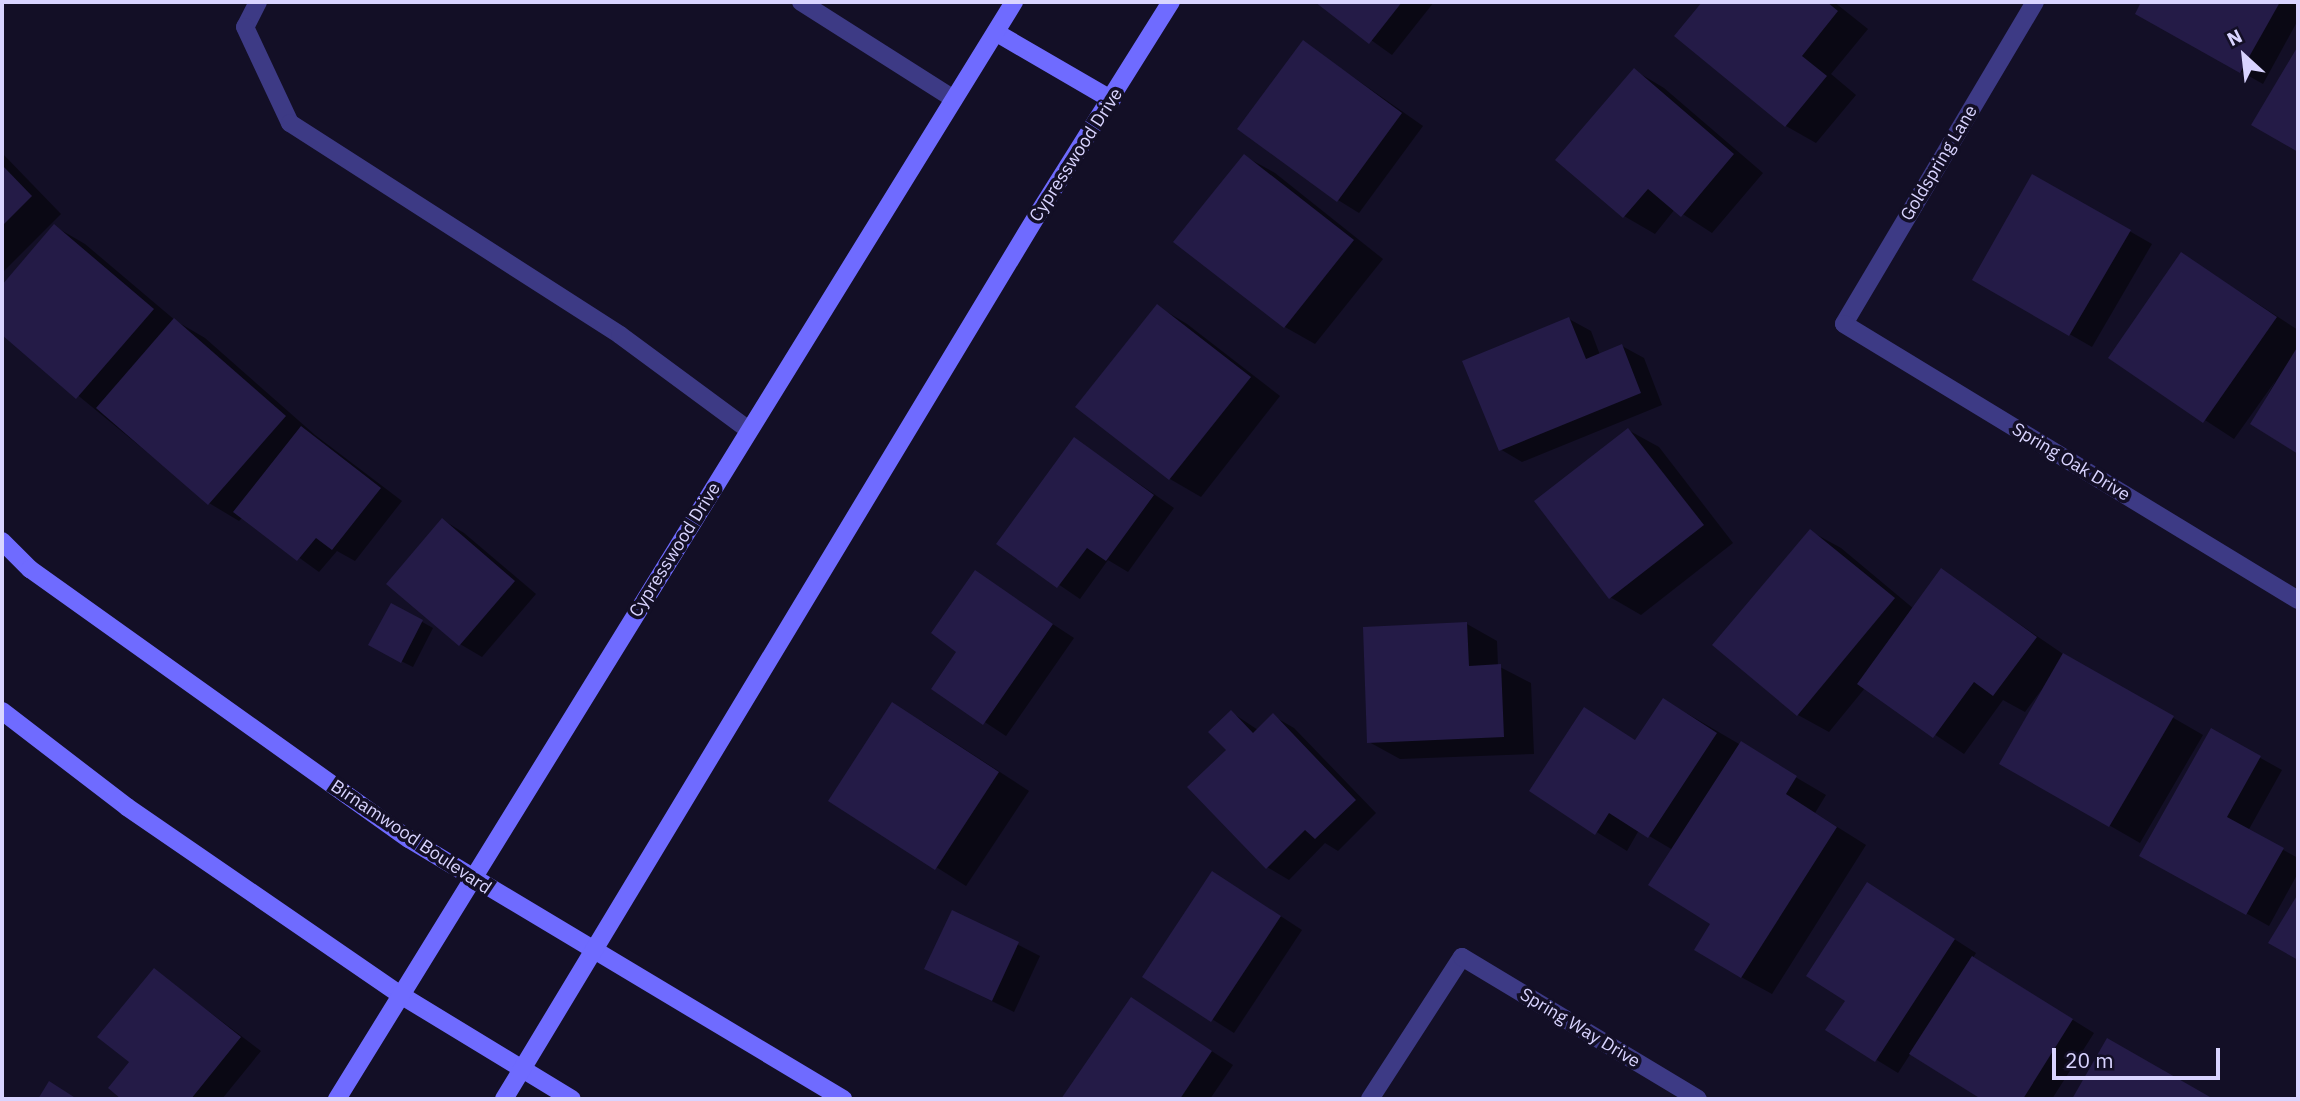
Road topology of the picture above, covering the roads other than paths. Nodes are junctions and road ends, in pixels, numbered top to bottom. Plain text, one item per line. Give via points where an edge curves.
1 (258, 2) edge
2 (801, 2) edge
3 (1014, 2) edge
4 (1171, 2) edge
5 (2035, 2) edge
6 (997, 33) junction
7 (954, 99) junction
8 (1112, 100) junction
9 (1844, 324) joint
10 (749, 430) junction
11 (2, 541) edge
12 (2298, 600) edge
13 (2, 711) edge
14 (473, 880) junction
15 (592, 950) junction
16 (399, 994) junction
17 (521, 1070) junction
18 (337, 1099) edge
19 (504, 1099) edge
20 (572, 1099) edge
21 (843, 1099) edge
22 (1370, 1099) edge
23 (1698, 1099) edge

1 - 10 street via 245,27 290,123 620,335
2 - 7 street
3 - 6 main road, Cypresswood Drive
4 - 8 main road, Cypresswood Drive
5 - 9 street, Goldspring Lane
6 - 7 main road, Cypresswood Drive
6 - 8 main road
7 - 10 main road, Cypresswood Drive
8 - 15 main road, Cypresswood Drive via 1036,217
9 - 12 street, Spring Oak Drive
10 - 14 main road, Cypresswood Drive
11 - 14 main road, Birnamwood Boulevard via 30,569
13 - 16 main road via 127,807
14 - 15 main road, Birnamwood Boulevard
14 - 16 main road, Cypresswood Drive
15 - 17 main road, Cypresswood Drive
15 - 21 main road, Birnamwood Boulevard
16 - 17 main road
16 - 18 main road, Cypresswood Drive
17 - 19 main road, Cypresswood Drive
17 - 20 main road
22 - 23 street, Spring Way Drive via 1462,957

